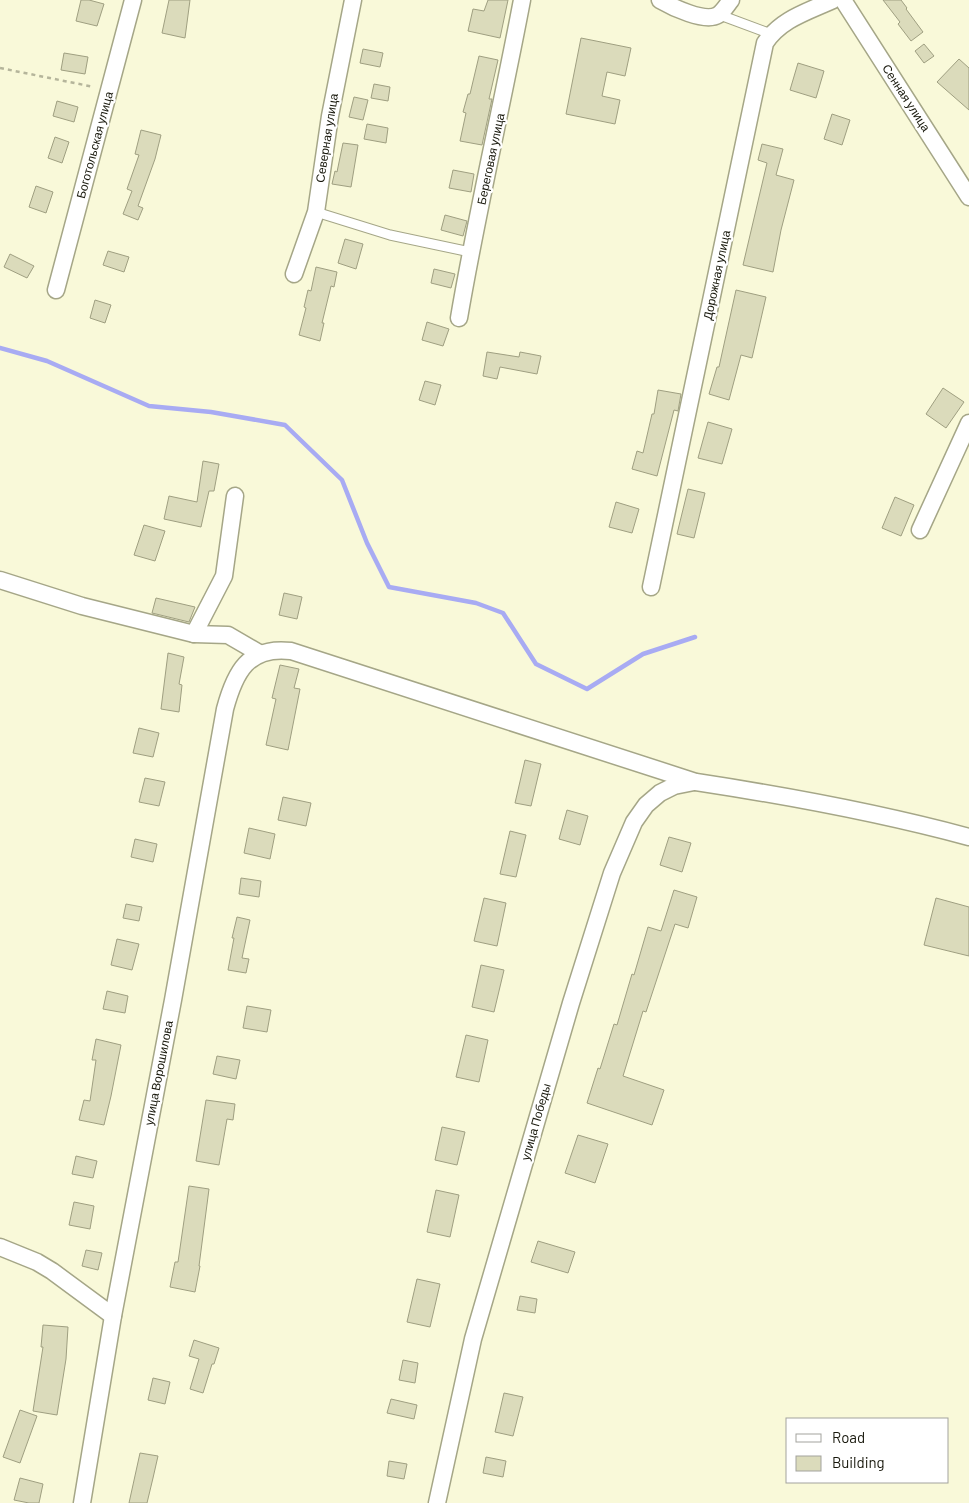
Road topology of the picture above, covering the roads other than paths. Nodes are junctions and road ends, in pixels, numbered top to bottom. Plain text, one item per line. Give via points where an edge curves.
1 (133, 0) edge
2 (353, 0) edge
3 (522, 0) edge
4 (660, 0) edge
5 (731, 0) edge
6 (833, 0) edge
7 (843, 0) edge
8 (720, 15) junction
9 (771, 34) junction
10 (969, 197) edge
11 (316, 212) junction
12 (470, 252) junction
13 (294, 274) dead end
14 (56, 290) dead end
15 (459, 318) dead end
16 (969, 423) edge
17 (236, 496) dead end
18 (920, 530) dead end
19 (0, 580) edge
20 (651, 587) dead end
21 (194, 634) junction
22 (259, 654) junction
23 (696, 782) junction
24 (969, 837) edge
25 (0, 1247) edge
26 (113, 1316) junction
27 (82, 1503) edge
28 (438, 1503) edge

1 - 14 street, Боготольская улица
2 - 11 street, Северная улица via 330,116
3 - 12 street, Береговая улица
4 - 8 street via 705,18
5 - 8 street
6 - 9 street, Дорожная улица via 788,20
7 - 10 street, Сенная улица
8 - 9 lane
9 - 20 street, Дорожная улица via 761,55
11 - 12 lane via 390,235
11 - 13 street, Северная улица
12 - 15 street, Береговая улица
16 - 18 street
17 - 21 street via 224,576
19 - 21 street via 82,606
21 - 22 street via 228,635
22 - 23 street via 269,650 291,651
22 - 26 street, улица Ворошилова via 236,678 225,709
23 - 24 street via 756,791
23 - 28 street, улица Победы via 674,786 646,805 634,822 612,872 570,1003 473,1339
25 - 26 street via 52,1271
26 - 27 street, улица Ворошилова

